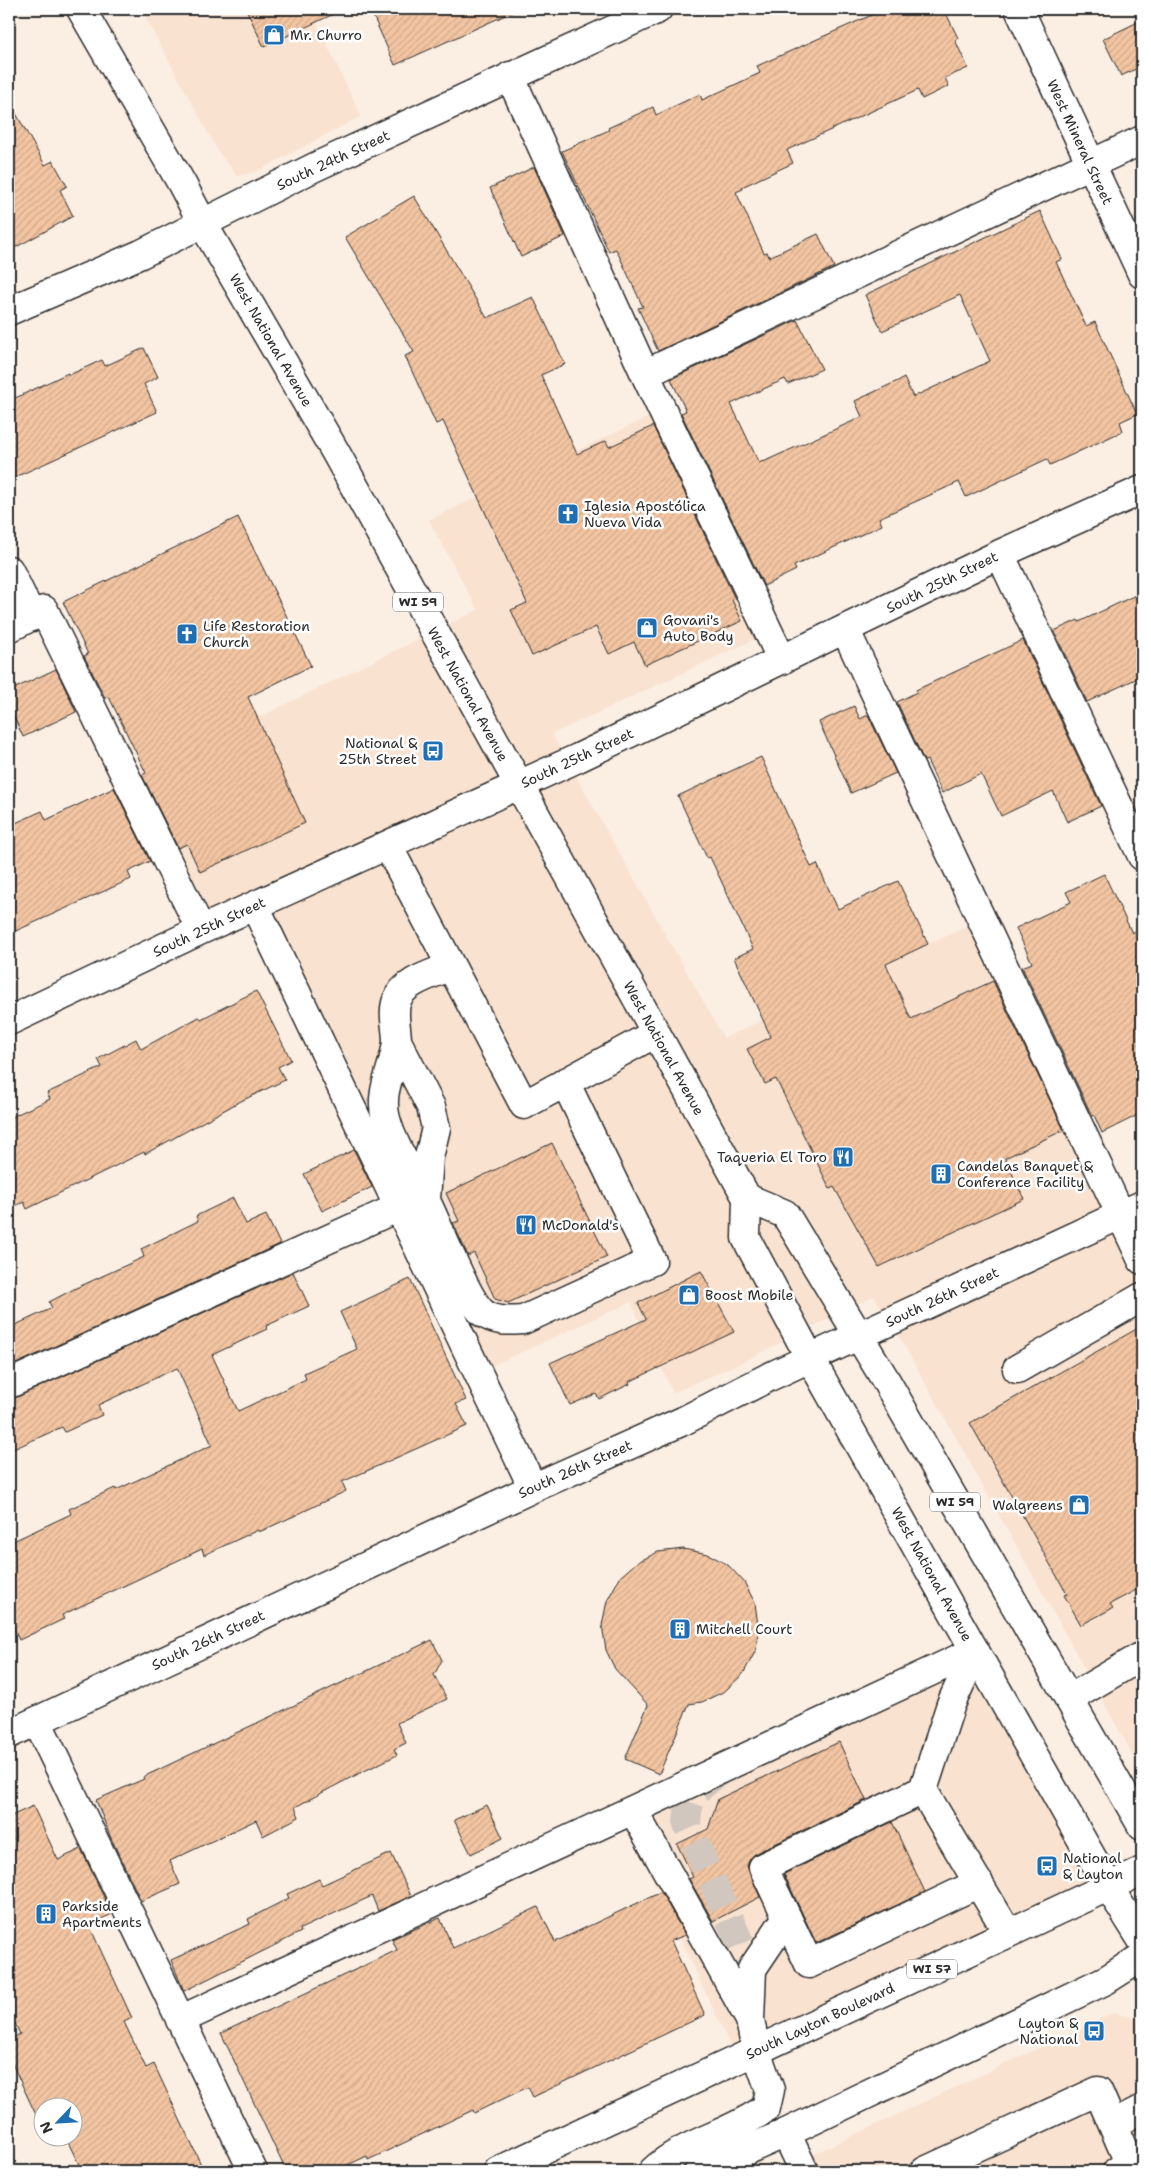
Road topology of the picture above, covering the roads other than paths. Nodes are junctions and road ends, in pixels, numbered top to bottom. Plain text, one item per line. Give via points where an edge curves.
1 (81, 9) edge
2 (658, 9) edge
3 (1019, 9) edge
4 (510, 76) junction
5 (1142, 140) edge
6 (1090, 164) junction
7 (203, 224) junction
8 (1142, 274) edge
9 (9, 311) edge
10 (646, 374) junction
11 (1142, 490) edge
12 (1000, 554) junction
13 (9, 570) edge
14 (20, 623) edge
15 (845, 629) junction
16 (782, 660) junction
17 (519, 785) junction
18 (388, 846) junction
19 (1142, 856) edge
20 (255, 906) junction
21 (201, 930) junction
22 (451, 966) junction
23 (9, 1021) edge
24 (656, 1033) junction
25 (396, 1041) junction
26 (565, 1082) junction
27 (747, 1198) junction
28 (426, 1199) junction
29 (399, 1208) junction
30 (1131, 1210) edge
31 (1142, 1260) edge
32 (1142, 1296) edge
33 (859, 1336) junction
34 (810, 1358) junction
35 (1017, 1369) dead end
36 (9, 1384) edge
37 (533, 1488) junction
38 (975, 1651) junction
39 (1142, 1656) edge
40 (1069, 1699) junction
41 (37, 1721) junction
42 (9, 1734) edge
43 (924, 1790) junction
44 (633, 1810) junction
45 (1142, 1826) edge
46 (1142, 1871) edge
47 (979, 1883) junction
48 (1108, 1886) junction
49 (787, 1917) junction
50 (1008, 1933) junction
51 (1142, 1940) edge
52 (1142, 1957) edge
53 (180, 2020) junction
54 (750, 2020) junction
55 (756, 2051) junction
56 (1142, 2110) edge
57 (1113, 2124) junction
58 (786, 2133) junction
59 (253, 2171) edge
60 (498, 2171) edge
61 (652, 2171) edge
62 (699, 2171) edge
63 (804, 2171) edge
64 (926, 2171) edge
65 (1117, 2171) edge

1 - 7 main road, West National Avenue / WI 59
2 - 4 main road, South 24th Street
3 - 6 main road, West Mineral Street
4 - 7 main road, South 24th Street via 307,171
4 - 10 main road
5 - 6 main road
6 - 8 main road, West Mineral Street
6 - 10 main road
7 - 9 main road, South 24th Street
7 - 17 main road, West National Avenue / WI 59 via 336,453
10 - 16 main road
11 - 12 main road, South 25th Street
12 - 15 main road, South 25th Street
12 - 19 main road
13 - 14 main road
14 - 21 main road via 44,610
15 - 16 main road, South 25th Street
15 - 30 main road
16 - 17 main road, South 25th Street
17 - 18 main road, South 25th Street
17 - 24 main road, West National Avenue / WI 59
18 - 20 main road, South 25th Street
18 - 22 main road
20 - 21 main road, South 25th Street
20 - 29 main road
21 - 23 main road, South 25th Street
22 - 25 main road via 408,986 397,999 394,1019
22 - 26 main road via 524,1105
24 - 26 main road
24 - 27 main road, West National Avenue / WI 59
25 - 28 main road via 431,1107 436,1128 429,1157
25 - 28 main road via 384,1088 386,1119 404,1162
26 - 28 main road via 652,1261 523,1320 502,1321 482,1312 468,1292
27 - 33 main road, WI 59 via 785,1214
27 - 34 main road, West National Avenue via 746,1238
29 - 36 main road
29 - 37 main road
30 - 31 main road
30 - 33 main road, South 26th Street
32 - 35 main road
33 - 34 main road, South 26th Street
33 - 40 main road, WI 59
34 - 37 main road, South 26th Street via 683,1421
34 - 38 main road, West National Avenue
37 - 41 main road, South 26th Street
38 - 43 main road via 951,1704
38 - 44 main road
38 - 48 main road, West National Avenue
39 - 40 main road
40 - 45 main road, WI 59
41 - 42 main road, South 26th Street
41 - 53 main road
43 - 47 main road
43 - 49 main road via 763,1868
44 - 53 main road
44 - 54 main road
46 - 48 main road, South Layton Boulevard / WI 57
47 - 49 main road via 809,1964
47 - 50 main road
48 - 50 main road, South Layton Boulevard / WI 57
48 - 51 main road, West National Avenue
49 - 54 main road via 752,1969
50 - 55 main road, South Layton Boulevard / WI 57
52 - 58 main road via 1106,1980
53 - 59 main road
54 - 55 main road
55 - 60 main road, South Layton Boulevard / WI 57
55 - 61 main road via 770,2090 766,2108 748,2121 665,2160
56 - 57 main road
57 - 64 main road via 1098,2091
57 - 65 main road via 1130,2165
58 - 62 main road
58 - 63 main road

